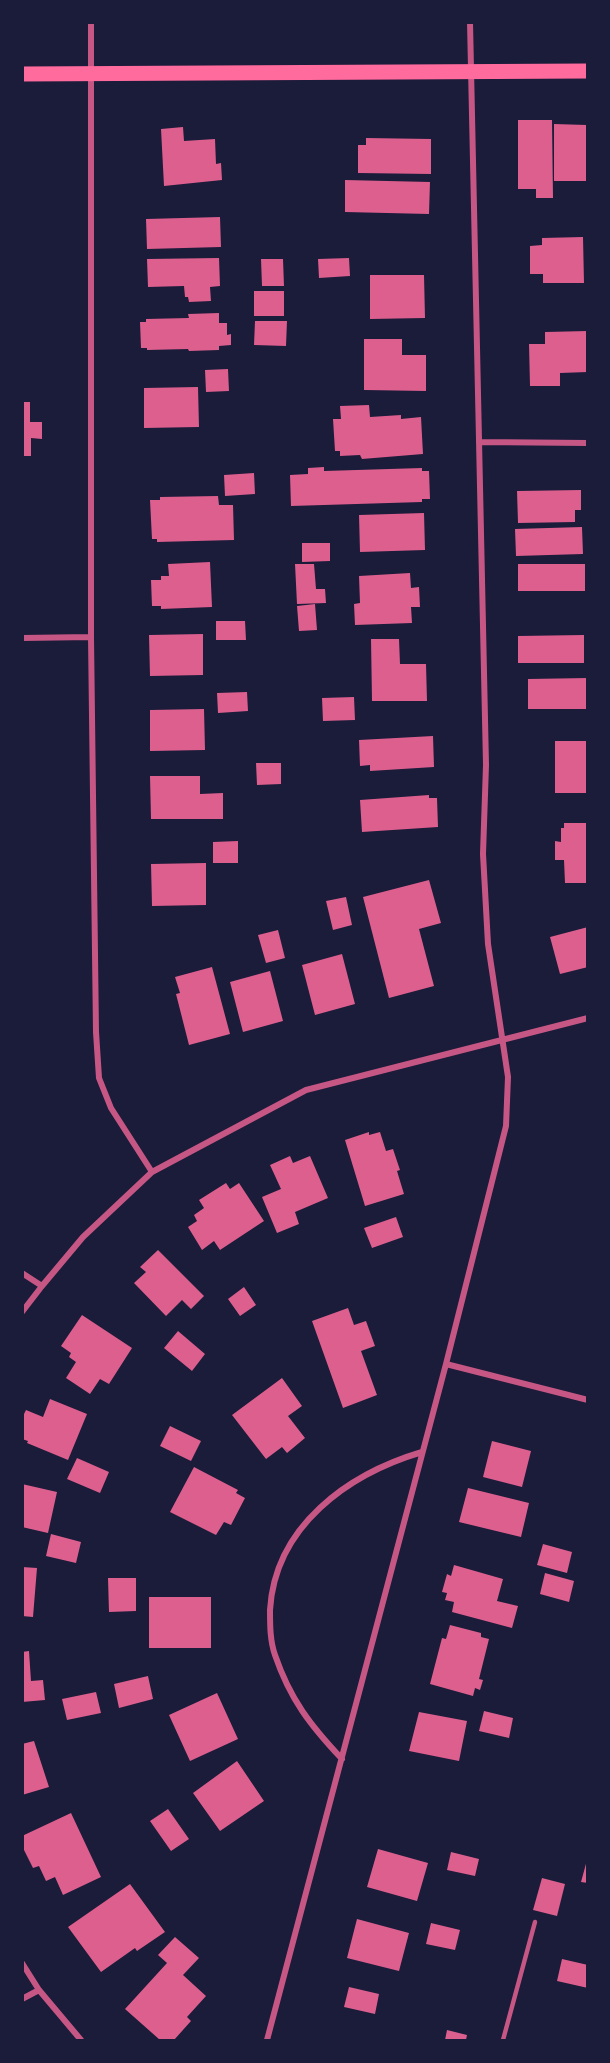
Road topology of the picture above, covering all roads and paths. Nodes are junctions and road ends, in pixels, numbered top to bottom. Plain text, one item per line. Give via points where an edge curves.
1 (91, 22) edge
2 (470, 22) edge
3 (588, 71) edge
4 (472, 72) junction
5 (22, 74) edge
6 (90, 74) junction
7 (479, 442) junction
8 (588, 443) edge
9 (91, 637) junction
10 (22, 638) edge
11 (588, 1018) edge
12 (502, 1039) junction
13 (152, 1172) junction
14 (22, 1273) edge
15 (42, 1286) junction
16 (22, 1312) edge
17 (446, 1364) junction
18 (588, 1400) edge
19 (422, 1452) junction
20 (342, 1759) junction
21 (535, 1922) dead end
22 (22, 1964) edge
23 (39, 1990) junction
24 (22, 1999) edge
25 (81, 2040) edge
26 (267, 2040) edge
27 (503, 2040) edge

1 - 6 street
2 - 4 street
3 - 4 main road
4 - 6 main road
4 - 7 street
5 - 6 main road
6 - 9 street
7 - 8 street
7 - 12 street via 486,765 483,855 488,944
9 - 10 street
9 - 13 street via 99,1078 111,1108
11 - 12 street
12 - 13 street via 306,1090
12 - 17 street via 508,1077 506,1126
13 - 15 street via 83,1238
14 - 15 street
15 - 16 street
17 - 18 street
17 - 19 street
19 - 20 street
19 - 20 street via 363,1476 327,1501 297,1532 281,1561 271,1592 274,1653 290,1692 313,1728
20 - 26 street
21 - 27 lane
22 - 23 street
23 - 24 street
23 - 25 street

